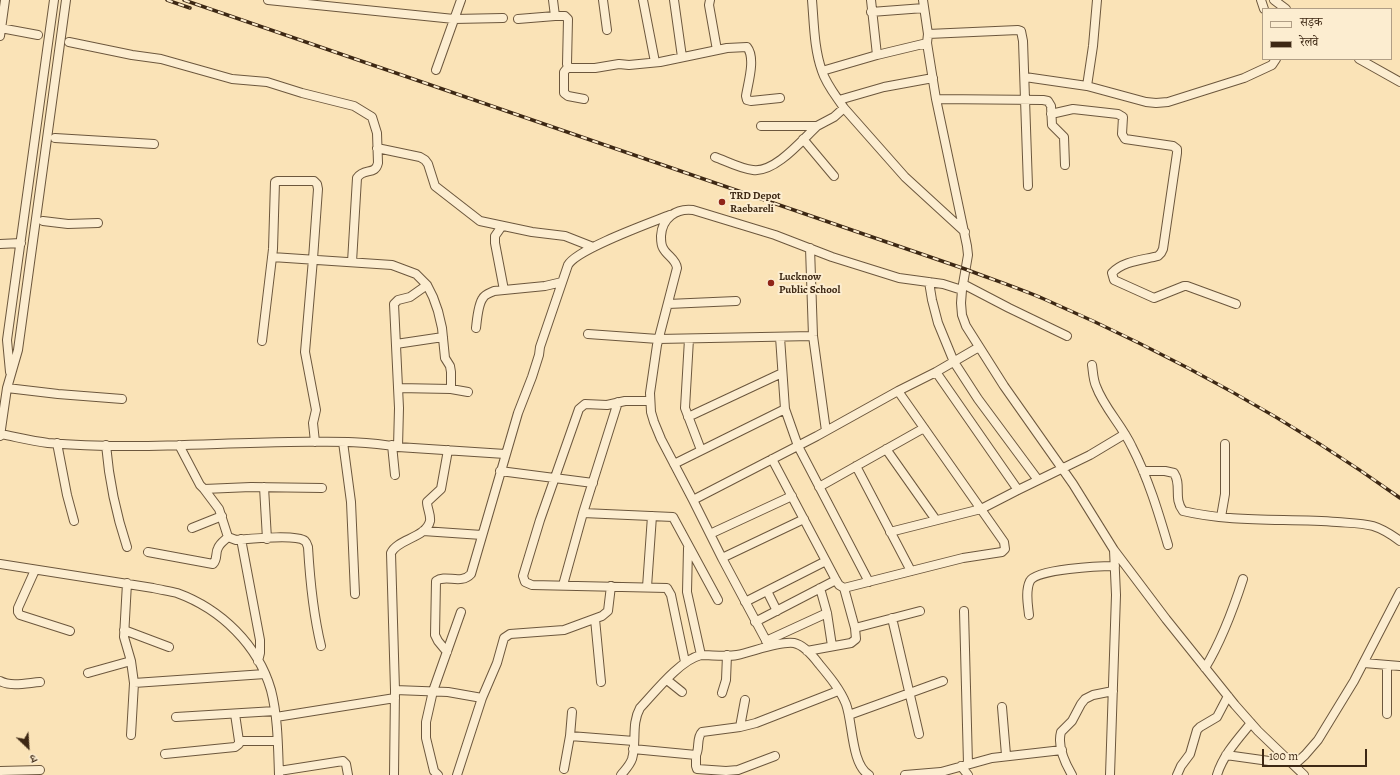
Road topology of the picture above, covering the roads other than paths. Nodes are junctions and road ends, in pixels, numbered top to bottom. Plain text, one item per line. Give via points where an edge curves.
1 (5, 0) edge
2 (54, 0) edge
3 (66, 0) edge
4 (268, 0) edge
5 (461, 0) edge
6 (554, 0) edge
7 (603, 0) edge
8 (643, 0) edge
9 (674, 0) edge
10 (710, 0) edge
11 (812, 0) edge
12 (871, 0) edge
13 (1097, 0) edge
14 (1274, 0) edge
15 (330, 4) edge
16 (923, 4) edge
17 (1285, 8) edge
18 (871, 12) junction
19 (555, 16) junction
20 (503, 18) dead end
21 (454, 19) junction
22 (518, 19) dead end
23 (607, 30) dead end
24 (0, 31) edge
25 (928, 34) junction
26 (38, 35) dead end
27 (69, 42) dead end
28 (927, 43) junction
29 (717, 50) junction
30 (876, 55) junction
31 (682, 57) junction
32 (1275, 60) edge
33 (1361, 60) edge
34 (655, 62) junction
35 (568, 67) junction
36 (436, 70) dead end
37 (822, 71) junction
38 (1025, 77) junction
39 (933, 78) junction
40 (1400, 82) edge
41 (1086, 86) junction
42 (584, 98) dead end
43 (780, 98) dead end
44 (936, 99) junction
45 (839, 100) junction
46 (1024, 100) junction
47 (844, 108) junction
48 (1051, 114) junction
49 (761, 126) dead end
50 (817, 126) junction
51 (55, 138) dead end
52 (803, 139) junction
53 (154, 144) dead end
54 (377, 148) junction
55 (715, 157) dead end
56 (1065, 165) dead end
57 (834, 176) dead end
58 (1028, 186) dead end
59 (671, 215) junction
60 (43, 221) dead end
61 (98, 223) dead end
62 (502, 226) junction
63 (965, 232) junction
64 (21, 243) junction
65 (0, 244) edge
66 (593, 247) junction
67 (810, 248) junction
68 (272, 257) junction
69 (314, 259) junction
70 (352, 262) junction
71 (562, 282) junction
72 (929, 282) junction
73 (427, 285) junction
74 (962, 287) junction
75 (504, 290) junction
76 (736, 301) dead end
77 (668, 304) junction
78 (1236, 304) dead end
79 (476, 328) dead end
80 (588, 334) dead end
81 (813, 336) junction
82 (1067, 336) dead end
83 (443, 337) junction
84 (780, 337) junction
85 (658, 339) junction
86 (689, 339) junction
87 (262, 341) dead end
88 (396, 344) junction
89 (979, 347) junction
90 (954, 362) junction
91 (1092, 365) dead end
92 (936, 372) junction
93 (782, 373) junction
94 (11, 378) junction
95 (7, 388) junction
96 (398, 388) junction
97 (452, 389) junction
98 (898, 391) junction
99 (468, 392) dead end
100 (122, 399) dead end
101 (650, 401) junction
102 (618, 402) junction
103 (785, 409) junction
104 (688, 417) junction
105 (924, 428) junction
106 (826, 431) junction
107 (1125, 434) junction
108 (0, 435) edge
109 (315, 442) junction
110 (344, 442) junction
111 (57, 443) junction
112 (1225, 444) dead end
113 (106, 445) junction
114 (179, 445) junction
115 (395, 446) junction
116 (798, 446) junction
117 (886, 449) junction
118 (448, 450) junction
119 (701, 450) junction
120 (505, 454) junction
121 (772, 459) junction
122 (674, 464) junction
123 (856, 466) junction
124 (1062, 468) junction
125 (1143, 470) junction
126 (500, 471) junction
127 (395, 475) dead end
128 (554, 477) junction
129 (1038, 480) junction
130 (593, 483) junction
131 (264, 487) junction
132 (819, 487) junction
133 (322, 488) dead end
134 (204, 489) junction
135 (1018, 490) junction
136 (792, 496) junction
137 (693, 500) junction
138 (981, 510) junction
139 (583, 514) junction
140 (222, 516) junction
141 (652, 516) junction
142 (1221, 517) junction
143 (804, 519) junction
144 (936, 520) junction
145 (74, 521) dead end
146 (192, 528) dead end
147 (423, 531) junction
148 (890, 532) junction
149 (710, 534) junction
150 (482, 535) junction
151 (228, 537) junction
152 (267, 539) junction
153 (241, 540) junction
154 (1400, 541) edge
155 (1168, 545) dead end
156 (127, 547) dead end
157 (688, 547) junction
158 (1114, 550) junction
159 (148, 552) dead end
160 (722, 558) junction
161 (826, 561) junction
162 (0, 564) edge
163 (1115, 566) junction
164 (36, 570) junction
165 (910, 571) junction
166 (1243, 579) dead end
167 (836, 580) junction
168 (869, 582) junction
169 (127, 583) junction
170 (563, 585) junction
171 (611, 586) junction
172 (646, 587) junction
173 (820, 588) junction
174 (844, 588) junction
175 (767, 591) junction
176 (1400, 592) edge
177 (355, 594) dead end
178 (718, 600) dead end
179 (745, 602) junction
180 (777, 610) junction
181 (920, 611) dead end
182 (964, 611) dead end
183 (461, 612) dead end
184 (827, 613) junction
185 (1029, 615) dead end
186 (892, 618) junction
187 (594, 619) junction
188 (755, 622) junction
189 (855, 628) junction
190 (124, 630) junction
191 (70, 631) dead end
192 (768, 644) junction
193 (321, 646) dead end
194 (832, 646) junction
195 (169, 647) dead end
196 (807, 651) junction
197 (447, 652) junction
198 (701, 655) junction
199 (727, 655) junction
200 (131, 661) junction
201 (258, 661) junction
202 (685, 662) junction
203 (1364, 663) junction
204 (1387, 665) junction
205 (1400, 666) edge
206 (1205, 668) junction
207 (88, 673) dead end
208 (265, 674) junction
209 (667, 680) junction
210 (0, 681) edge
211 (943, 681) dead end
212 (40, 682) dead end
213 (601, 682) dead end
214 (134, 683) junction
215 (433, 691) junction
216 (838, 691) junction
217 (1113, 691) junction
218 (682, 692) dead end
219 (722, 693) dead end
220 (909, 693) junction
221 (395, 694) junction
222 (1228, 696) junction
223 (482, 698) junction
224 (745, 700) dead end
225 (1002, 707) dead end
226 (572, 712) dead end
227 (234, 714) junction
228 (275, 714) junction
229 (1387, 714) dead end
230 (849, 715) junction
231 (176, 717) dead end
232 (1251, 723) junction
233 (740, 727) junction
234 (919, 734) dead end
235 (131, 735) dead end
236 (570, 736) junction
237 (239, 741) junction
238 (277, 741) junction
239 (634, 745) junction
240 (1062, 750) junction
241 (165, 754) dead end
242 (696, 755) junction
243 (1006, 755) junction
244 (1226, 755) junction
245 (775, 756) dead end
246 (1292, 763) junction
247 (964, 765) junction
248 (564, 769) dead end
249 (40, 770) dead end
250 (0, 771) edge
251 (279, 773) edge
252 (348, 775) edge
253 (394, 775) edge
254 (438, 775) edge
255 (457, 775) edge
256 (621, 775) edge
257 (867, 775) edge
258 (905, 775) edge
259 (968, 775) edge
260 (1072, 775) edge
261 (1110, 775) edge
262 (1177, 775) edge
263 (1217, 775) edge
264 (1304, 775) edge

1 - 24 street
2 - 64 street
3 - 94 street via 18,350
4 - 15 street
5 - 21 street
6 - 19 street
7 - 23 street
8 - 34 street
9 - 31 street
10 - 29 street
11 - 37 street
12 - 18 street
13 - 41 street
14 - 17 street
15 - 21 street
16 - 18 street
16 - 25 street
18 - 30 street
19 - 22 street
19 - 35 street via 565,16 568,19
20 - 21 street
21 - 36 street
24 - 26 street
25 - 28 street
25 - 38 street via 1018,30 1022,34
27 - 54 street via 168,60 232,79 267,82 354,106 372,117 377,133
28 - 30 street
28 - 39 street
29 - 31 street
29 - 43 street via 749,48 751,56 746,96 748,101
30 - 37 street
31 - 34 street
32 - 41 street via 1272,65 1244,78 1168,102 1146,102
33 - 40 street
34 - 35 street via 595,68
35 - 42 street via 564,72 564,93
37 - 45 street
38 - 41 street
38 - 46 street
39 - 44 street
39 - 45 street via 884,87
44 - 46 street
44 - 63 street
45 - 47 street
46 - 48 street via 1048,101
46 - 58 street
47 - 50 street
47 - 63 street via 905,177
48 - 56 street via 1052,125 1064,137
48 - 78 street via 1073,109 1118,114 1123,117 1122,134 1125,139 1173,146 1177,149 1161,254 1125,265 1113,271 1112,277 1154,298 1187,286
49 - 50 street
50 - 52 street
51 - 53 street
52 - 55 street via 769,168 752,170
52 - 57 street
54 - 62 street via 425,160 432,181 440,191 480,221
54 - 70 street via 377,167 359,174 357,178
59 - 66 street
59 - 67 street via 687,209 693,210
59 - 77 street via 661,232 663,248 676,265 676,275
60 - 61 street via 68,224
62 - 66 street via 565,236
62 - 75 street via 495,236 495,243
63 - 74 street via 968,255
64 - 65 street
64 - 94 street via 7,340
66 - 71 street via 571,260
67 - 72 street via 899,278
67 - 81 street
68 - 69 street
68 - 69 street via 275,182 311,180 316,182 318,189
68 - 87 street
69 - 70 street
69 - 109 street via 305,352 316,410 313,423
70 - 73 street via 392,264 416,274
71 - 75 street
71 - 120 street
72 - 74 street
72 - 90 street via 938,323
73 - 83 street via 438,311
73 - 88 street via 394,304
74 - 82 street
74 - 89 street via 962,316
75 - 79 street via 494,291 483,298
76 - 77 street
77 - 85 street
80 - 85 street
81 - 84 street
81 - 106 street
83 - 88 street
83 - 97 street
84 - 86 street
84 - 93 street
85 - 86 street
85 - 101 street
86 - 104 street via 685,397
88 - 96 street
89 - 90 street
89 - 124 street
90 - 92 street
90 - 129 street
91 - 107 street via 1100,395
92 - 98 street
92 - 135 street
93 - 103 street
93 - 104 street
94 - 95 street
95 - 100 street
95 - 108 street
96 - 97 street
96 - 115 street via 399,408
97 - 99 street
98 - 105 street
98 - 106 street
101 - 102 street
101 - 122 street via 654,422
102 - 128 street via 607,405 589,404 579,409
102 - 130 street
103 - 116 street
103 - 119 street
104 - 119 street
105 - 117 street
105 - 138 street
106 - 116 street
107 - 124 street
107 - 125 street
108 - 111 street
109 - 110 street
109 - 114 street
110 - 115 street
110 - 177 street via 351,502
111 - 113 street
111 - 145 street via 66,495
112 - 142 street via 1225,494
113 - 114 street
113 - 156 street via 114,500
114 - 134 street
115 - 118 street
115 - 127 street
116 - 121 street
116 - 132 street
117 - 123 street
117 - 144 street
118 - 120 street
118 - 147 street via 440,489 427,502 430,521
119 - 122 street
120 - 126 street
121 - 136 street
121 - 137 street
122 - 137 street
123 - 132 street
123 - 148 street
124 - 129 street
124 - 158 street
125 - 142 street via 1174,473 1178,482 1178,501 1183,511
125 - 155 street
126 - 128 street
126 - 150 street
128 - 130 street
128 - 170 street via 523,576 528,584
129 - 135 street
130 - 139 street
131 - 133 street
131 - 134 street
131 - 152 street
132 - 168 street
134 - 140 street
135 - 138 street
136 - 143 street
136 - 149 street
137 - 149 street
138 - 144 street
138 - 165 street via 1004,542 1005,549 1002,552 963,558
139 - 141 street
139 - 170 street
140 - 146 street
140 - 151 street
141 - 157 street via 673,517
141 - 172 street
142 - 154 street via 1361,524 1388,532
143 - 160 street
143 - 161 street
144 - 148 street
147 - 150 street
147 - 221 street via 394,548 391,553
148 - 165 street
149 - 160 street
150 - 197 street via 468,577 462,580 436,581 435,635
151 - 153 street
151 - 159 street via 218,548 213,564
152 - 153 street
152 - 193 street via 286,537 302,540 307,544 312,604
153 - 201 street via 260,640
157 - 178 street
157 - 198 street via 687,592
158 - 163 street
158 - 206 street
160 - 179 street
161 - 167 street
161 - 175 street
162 - 164 street
163 - 185 street via 1090,567 1032,578 1027,590
163 - 217 street
164 - 169 street
164 - 191 street via 18,612 20,615
165 - 168 street
166 - 206 street via 1216,650
167 - 173 street
167 - 174 street
168 - 174 street
169 - 190 street
169 - 201 street via 176,593 215,613 242,637
170 - 171 street
171 - 172 street
171 - 187 street via 608,611
172 - 202 street via 663,587 670,592
173 - 180 street
173 - 184 street
174 - 189 street
175 - 179 street
175 - 180 street
176 - 203 street
179 - 188 street
180 - 188 street
181 - 186 street
182 - 247 street
183 - 197 street
184 - 192 street
184 - 194 street
186 - 189 street
186 - 220 street
187 - 213 street
187 - 223 street via 564,630 506,636
188 - 192 street
189 - 194 street via 855,640
190 - 195 street
190 - 200 street
192 - 196 street via 798,644
192 - 199 street via 738,655
194 - 196 street
196 - 216 street
197 - 215 street
198 - 199 street
198 - 202 street
199 - 219 street via 726,680
200 - 207 street
200 - 214 street
201 - 208 street
202 - 209 street
203 - 204 street
203 - 246 street via 1318,740 1305,756
204 - 205 street
204 - 229 street
206 - 222 street
208 - 214 street
208 - 228 street
209 - 218 street
209 - 239 street via 640,708 637,714
210 - 212 street via 9,684
211 - 220 street
214 - 235 street
215 - 221 street
215 - 223 street
215 - 254 street via 425,733 434,771
216 - 230 street
216 - 233 street via 769,719
217 - 240 street via 1093,695 1083,701 1072,722 1061,732
217 - 261 street
220 - 230 street
220 - 234 street
221 - 228 street
221 - 253 street
222 - 232 street
222 - 262 street via 1216,717 1197,730 1190,754
223 - 255 street
224 - 233 street
225 - 243 street
226 - 236 street
227 - 228 street
227 - 231 street
227 - 237 street
228 - 238 street
230 - 257 street via 856,754 862,770
232 - 244 street
232 - 246 street
233 - 242 street via 702,732 699,735
236 - 239 street
236 - 248 street
237 - 238 street
237 - 241 street via 235,748
238 - 251 street
239 - 242 street
239 - 256 street via 631,760
240 - 243 street
240 - 260 street via 1065,763
242 - 245 street via 697,769 726,771 747,767
243 - 247 street
244 - 246 street
244 - 263 street
246 - 264 street
247 - 258 street via 941,772
247 - 259 street
249 - 250 street
251 - 252 street via 343,761

